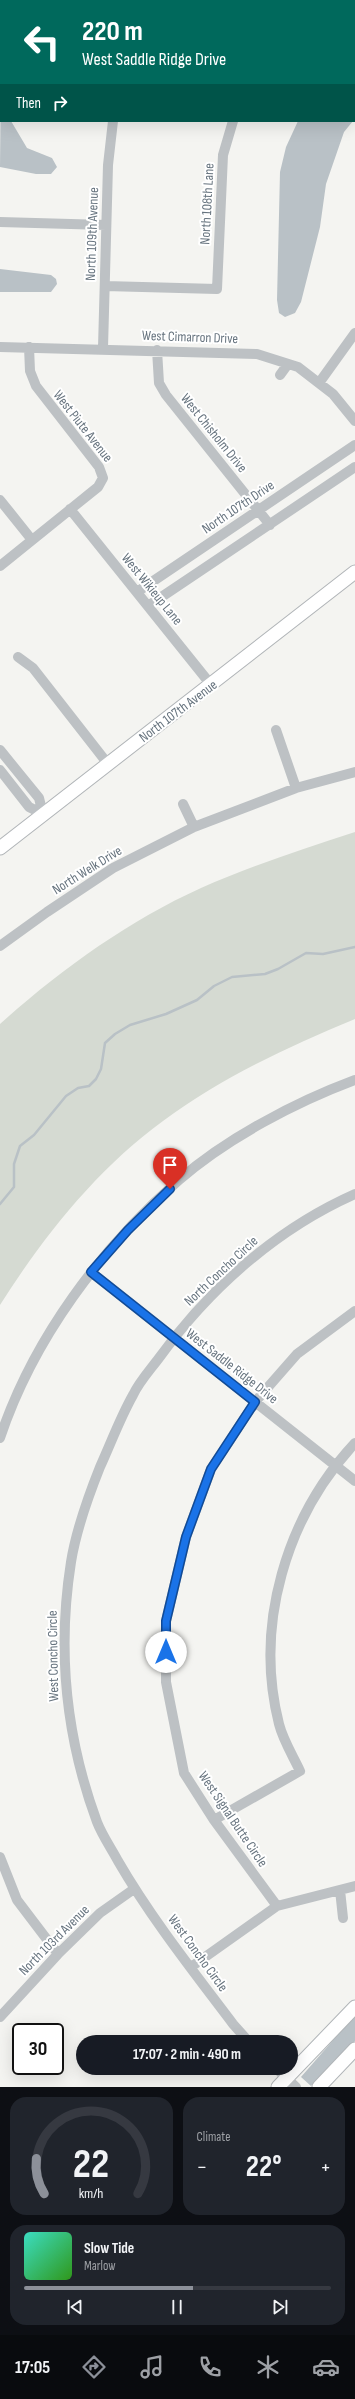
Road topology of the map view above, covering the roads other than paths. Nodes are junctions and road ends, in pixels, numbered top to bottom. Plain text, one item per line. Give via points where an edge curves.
1 (113, 122) edge
2 (233, 122) edge
3 (0, 222) edge
4 (106, 225) junction
5 (105, 286) junction
6 (355, 333) edge
7 (0, 347) edge
8 (29, 348) junction
9 (103, 348) junction
10 (156, 350) junction
11 (288, 364) junction
12 (280, 375) dead end
13 (319, 383) junction
14 (355, 421) edge
15 (355, 445) edge
16 (355, 467) edge
17 (0, 500) edge
18 (70, 510) junction
19 (258, 510) junction
20 (270, 525) junction
21 (32, 540) junction
22 (0, 566) edge
23 (355, 572) edge
24 (137, 592) junction
25 (148, 606) junction
26 (18, 656) dead end
27 (212, 686) junction
28 (276, 730) dead end
29 (0, 750) edge
30 (108, 764) junction
31 (0, 770) edge
32 (355, 772) edge
33 (296, 788) junction
34 (184, 804) dead end
35 (43, 814) junction
36 (194, 827) junction
37 (0, 848) edge
38 (0, 946) edge
39 (355, 1080) edge
40 (355, 1194) edge
41 (91, 1272) junction
42 (355, 1311) edge
43 (173, 1338) junction
44 (255, 1402) junction
45 (0, 1438) edge
46 (355, 1443) edge
47 (335, 1465) junction
48 (355, 1481) edge
49 (214, 1820) junction
50 (0, 1857) edge
51 (355, 1886) edge
52 (134, 1889) junction
53 (340, 1890) junction
54 (277, 1906) junction
55 (343, 1918) dead end
56 (58, 1954) junction
57 (191, 1967) junction
58 (355, 2007) edge
59 (0, 2017) edge
60 (242, 2035) edge
61 (355, 2049) edge
62 (282, 2082) edge
63 (296, 2087) edge
64 (319, 2087) edge

1 - 4 street, North 109th Avenue via 108,165
2 - 5 street, North 108th Lane via 223,155 218,289
3 - 4 street
4 - 5 street, North 109th Avenue
5 - 9 street, North 109th Avenue
6 - 13 street
7 - 8 street, West Cimarron Drive
8 - 9 street, West Cimarron Drive
8 - 18 street, West Piute Avenue via 30,371 36,386 103,474 100,484
9 - 10 street, West Cimarron Drive
10 - 11 street, West Cimarron Drive via 257,354
10 - 19 street, West Chisholm Drive via 159,383 166,395
11 - 12 street
11 - 13 street, West Cimarron Drive via 298,367
13 - 14 street, West Cimarron Drive via 333,394
15 - 19 street, North 107th Drive
16 - 20 street
17 - 21 street
18 - 21 street
18 - 24 street, West Wikieup Lane
19 - 20 street, West Chisholm Drive
19 - 24 street, North 107th Drive
20 - 25 street
21 - 22 street
23 - 27 main road, North 107th Avenue
24 - 25 street, West Wikieup Lane
25 - 27 street, West Wikieup Lane
26 - 30 street via 34,668
27 - 30 main road, North 107th Avenue
28 - 33 street
29 - 35 street via 39,798
30 - 35 main road, North 107th Avenue
31 - 35 street via 29,807
32 - 33 street, North Welk Drive
33 - 36 street, North Welk Drive
34 - 36 street
35 - 37 main road, North 107th Avenue
36 - 38 street, North Welk Drive via 113,868
39 - 41 street via 281,1113 234,1140 180,1179 128,1230
40 - 43 street, North Concho Circle via 317,1213 276,1240 203,1304
41 - 43 street, West Saddle Ridge Drive
41 - 45 street via 39,1349
42 - 44 street, West Signal Butte Circle via 297,1354
43 - 44 street, West Saddle Ridge Drive
43 - 52 street, West Concho Circle via 134,1392 90,1492 71,1560 65,1618 65,1693 76,1758 98,1824
44 - 47 street, West Saddle Ridge Drive
44 - 49 street, West Signal Butte Circle via 211,1469 186,1537 166,1621 166,1682 184,1773
46 - 47 street
47 - 48 street, West Saddle Ridge Drive
47 - 49 street via 309,1506 293,1539 273,1609 270,1658 279,1724 300,1771
49 - 54 street, West Signal Butte Circle
50 - 56 street via 17,1900
51 - 53 street
52 - 56 street, North 103rd Avenue via 100,1913
52 - 57 street, West Concho Circle
53 - 54 street
53 - 55 street
54 - 57 street
56 - 59 street, North 103rd Avenue
57 - 60 street, West Concho Circle
58 - 62 main road
61 - 64 main road
62 - 63 street

